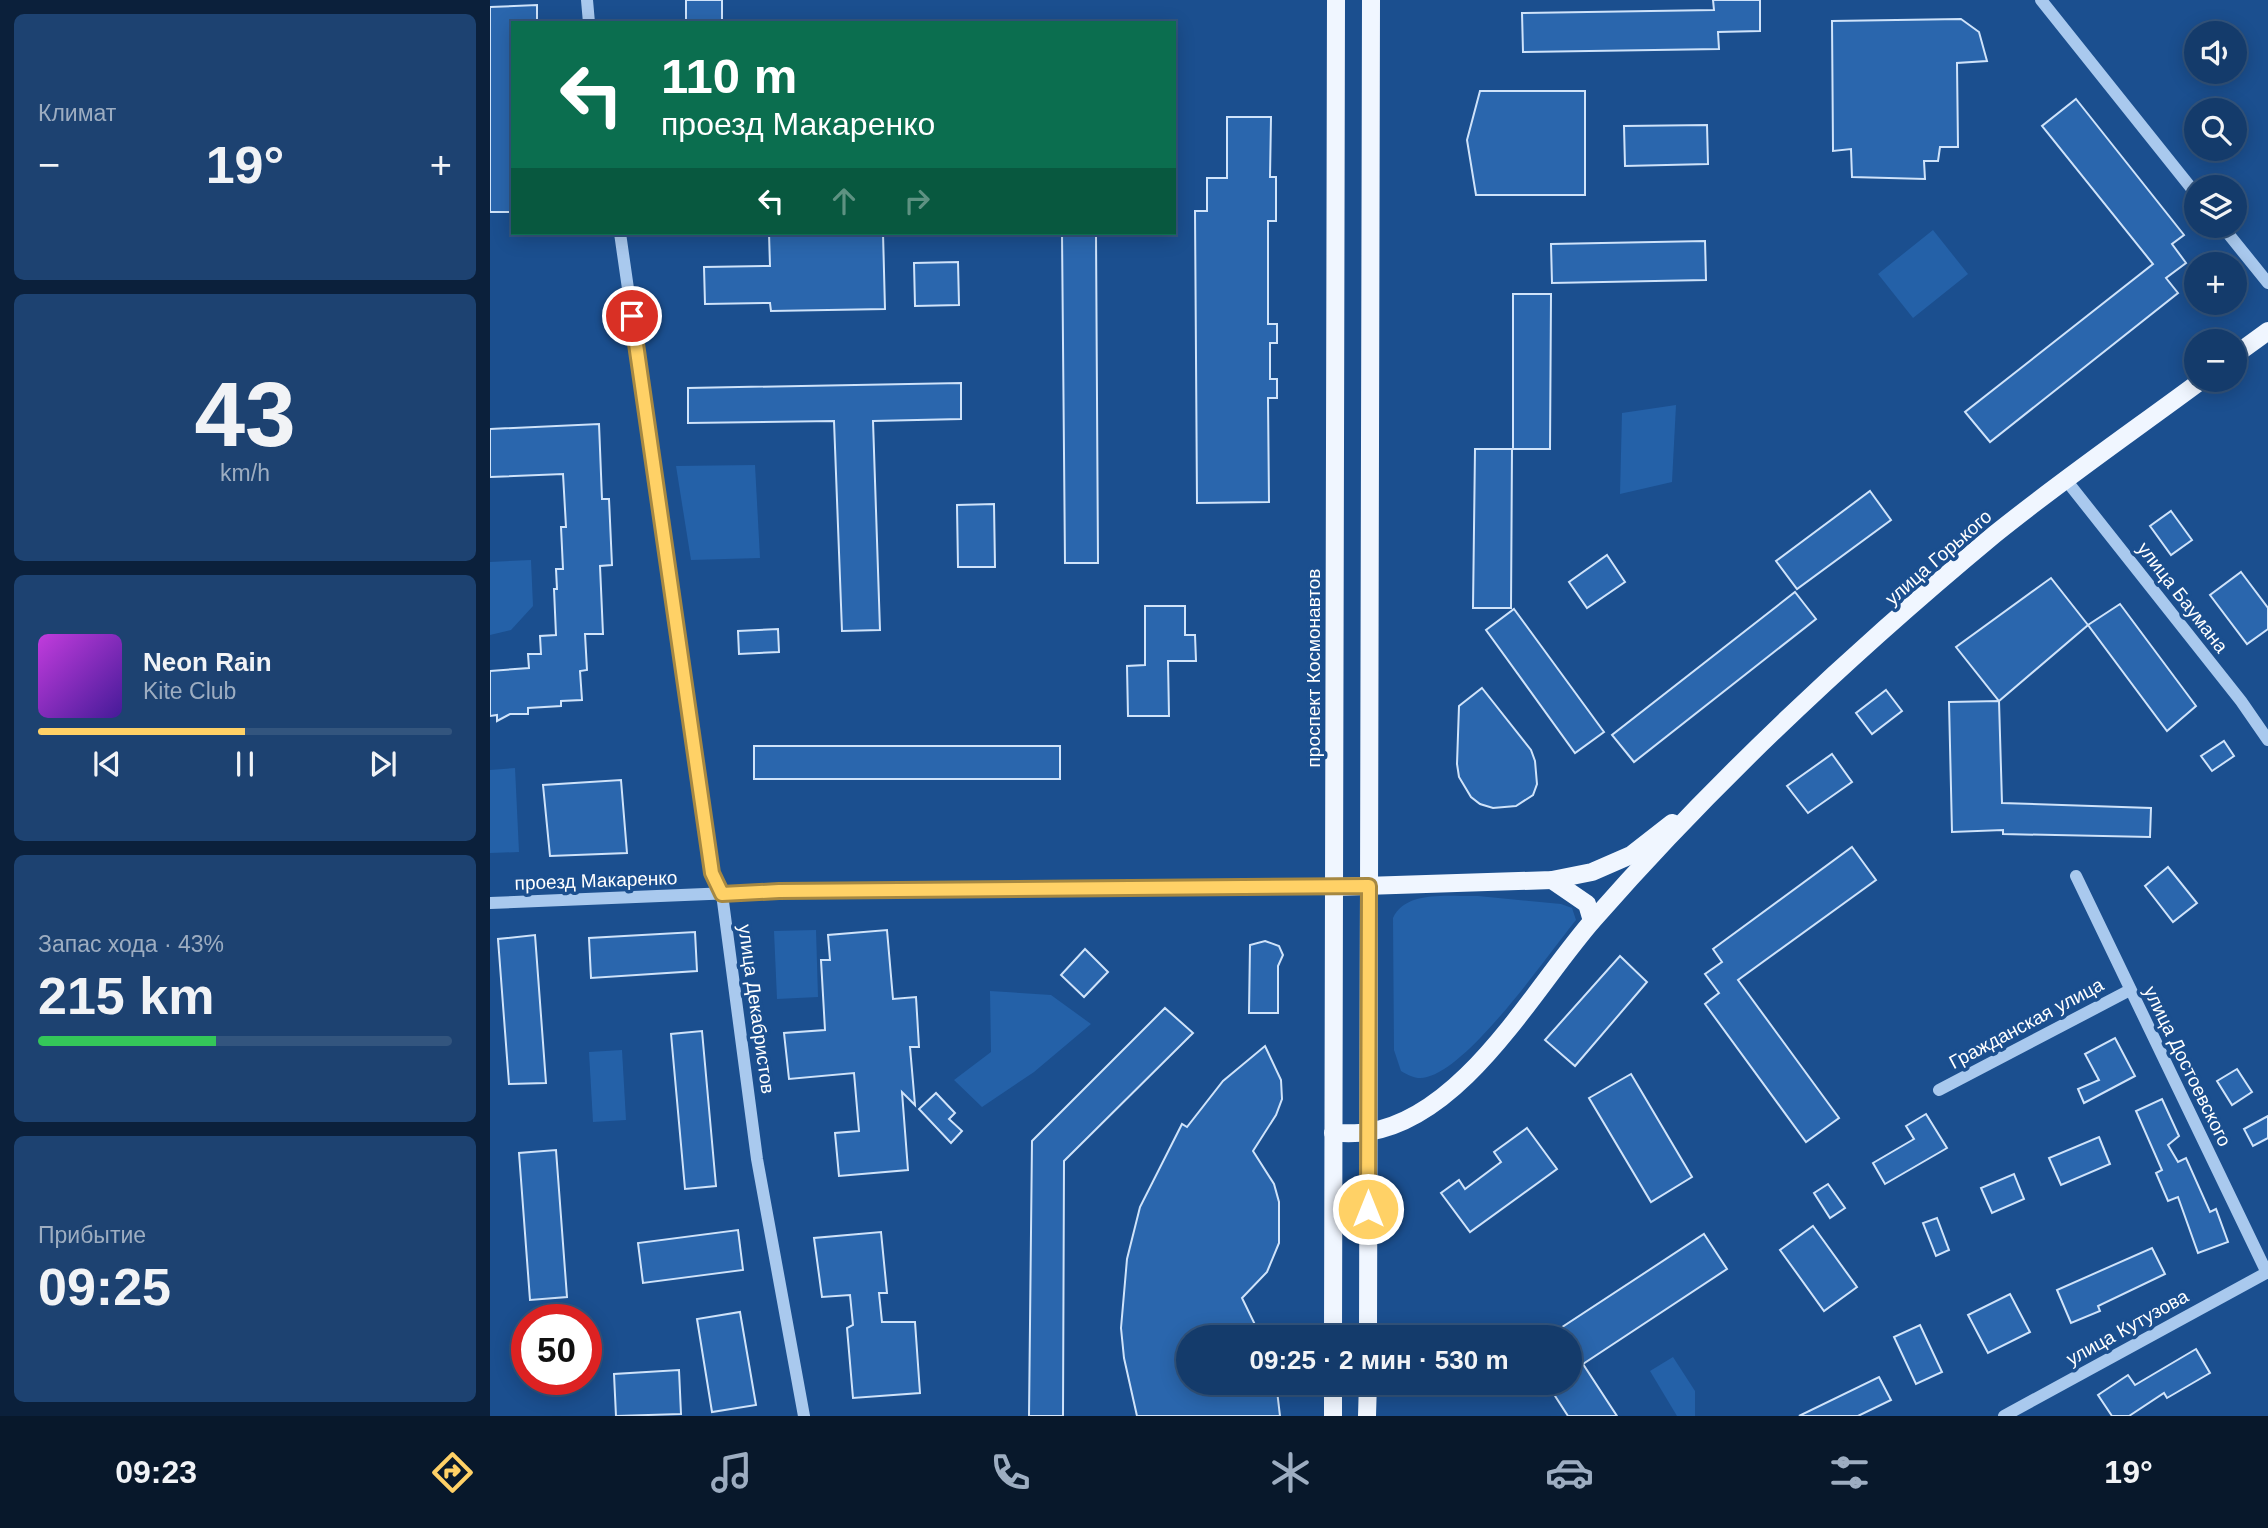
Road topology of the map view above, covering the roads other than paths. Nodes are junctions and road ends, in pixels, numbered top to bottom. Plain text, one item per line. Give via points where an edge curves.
1 (587, 0) edge
2 (1336, 0) edge
3 (1371, 0) edge
4 (2041, 0) edge
5 (589, 21) edge
6 (2184, 179) edge
7 (620, 235) edge
8 (2232, 238) edge
9 (2268, 283) edge
10 (2268, 331) edge
11 (2247, 346) edge
12 (2186, 392) edge
13 (2066, 480) junction
14 (2268, 740) edge
15 (1719, 786) junction
16 (2076, 876) dead end
17 (1552, 880) junction
18 (1369, 886) junction
19 (1334, 887) junction
20 (722, 894) junction
21 (490, 903) edge
22 (1592, 921) junction
23 (2130, 990) junction
24 (1939, 1090) dead end
25 (1368, 1132) junction
26 (1333, 1133) junction
27 (2267, 1273) edge
28 (1333, 1325) edge
29 (1368, 1325) edge
30 (1333, 1395) edge
31 (1368, 1395) edge
32 (804, 1416) edge
33 (1333, 1416) edge
34 (1367, 1416) edge
35 (2004, 1416) edge

1 - 5 street
2 - 19 main road, проспект Космонавтов
3 - 18 main road
4 - 6 street
7 - 20 street, улица Декабристов via 712,873
8 - 9 street
10 - 11 main road
12 - 13 main road, улица Горького
13 - 14 street, улица Баумана
13 - 15 main road, улица Горького via 1996,534 1813,694
15 - 17 main road via 1631,855 1592,872
15 - 22 main road
16 - 23 street, улица Достоевского
17 - 18 main road
17 - 22 main road via 1587,904
18 - 19 main road
18 - 25 main road
19 - 20 street, проезд Макаренко
19 - 26 main road, проспект Космонавтов
20 - 21 street, проезд Макаренко
20 - 32 street, улица Декабристов via 757,1158
22 - 25 main road via 1510,1028 1444,1097 1406,1120
23 - 24 street, Гражданская улица
23 - 27 street, улица Достоевского
25 - 26 main road
25 - 29 main road
26 - 28 main road, проспект Космонавтов
27 - 35 street, улица Кутузова
30 - 33 main road
31 - 34 main road

